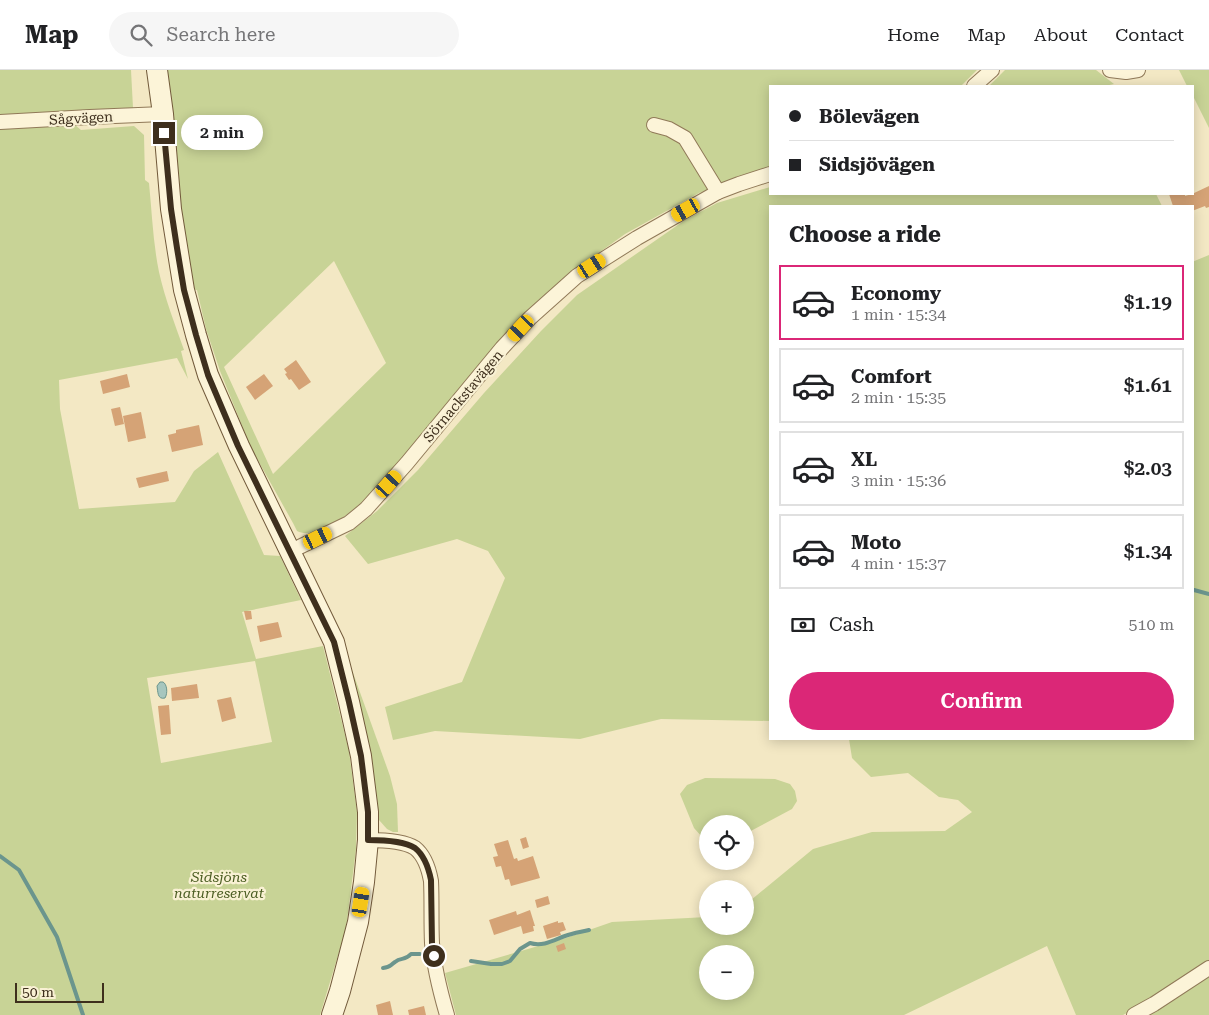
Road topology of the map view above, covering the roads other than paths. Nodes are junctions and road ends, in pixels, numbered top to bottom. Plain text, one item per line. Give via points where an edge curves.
1 (157, 70) edge
2 (992, 70) edge
3 (1110, 70) edge
4 (1138, 70) edge
5 (975, 85) edge
6 (163, 114) junction
7 (0, 122) edge
8 (654, 125) dead end
9 (769, 174) edge
10 (718, 192) junction
11 (290, 551) junction
12 (368, 840) junction
13 (1209, 968) edge
14 (332, 1015) edge
15 (447, 1015) edge
16 (1134, 1015) edge

1 - 6 main road
2 - 5 street
3 - 4 street
6 - 7 street, Sågvägen
6 - 11 main road via 171,209 184,290 196,335 208,375 238,446
8 - 10 street via 685,138
9 - 10 street, Sörnackstavägen
10 - 11 street, Sörnackstavägen via 577,276 502,348 366,509 349,523
11 - 12 main road via 334,642 361,756
12 - 14 main road via 358,922
12 - 15 street via 403,843 415,848 426,864 431,880 432,944
13 - 16 street

